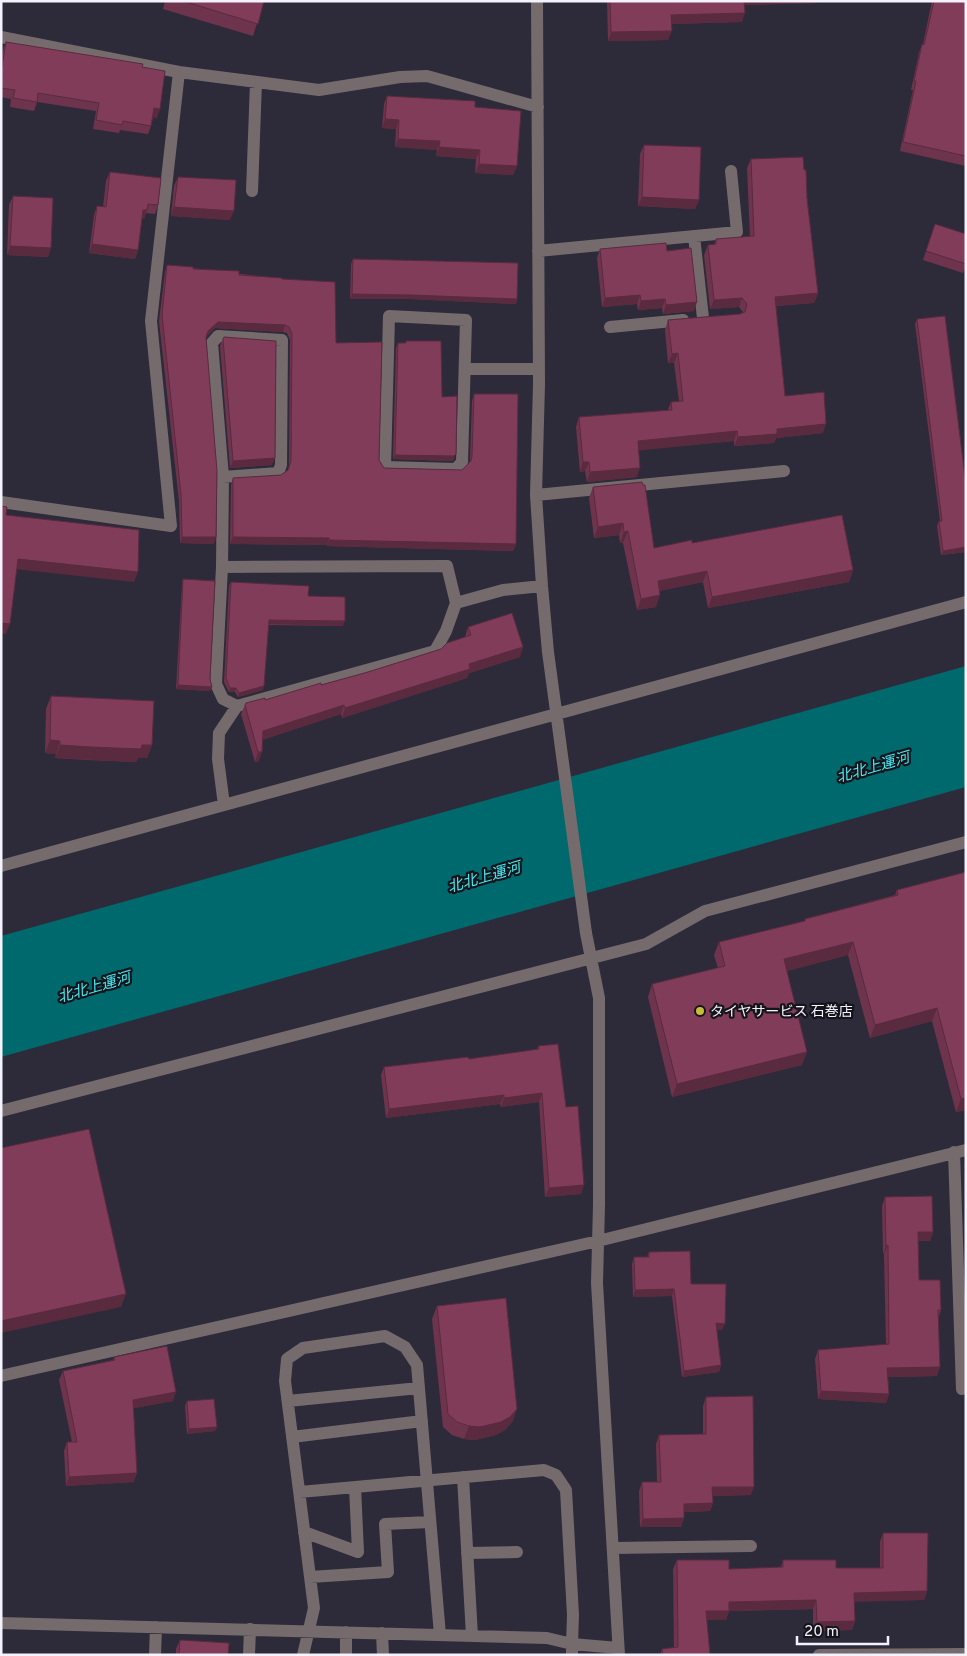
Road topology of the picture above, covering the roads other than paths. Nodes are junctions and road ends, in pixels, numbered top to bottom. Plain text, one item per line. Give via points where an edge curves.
1 (537, 1) edge
2 (1, 37) edge
3 (179, 72) junction
4 (256, 82) junction
5 (538, 107) junction
6 (731, 171) dead end
7 (252, 191) dead end
8 (694, 236) junction
9 (538, 251) junction
10 (719, 316) edge
11 (702, 318) junction
12 (610, 327) dead end
13 (465, 369) junction
14 (538, 369) junction
15 (784, 471) dead end
16 (223, 477) junction
17 (536, 495) junction
18 (1, 502) edge
19 (222, 567) junction
20 (542, 586) junction
21 (966, 602) edge
22 (456, 603) junction
23 (237, 706) junction
24 (557, 713) junction
25 (224, 805) junction
26 (966, 842) edge
27 (1, 866) edge
28 (592, 958) junction
29 (1, 1111) edge
30 (960, 1151) edge
31 (598, 1241) junction
32 (1, 1376) edge
33 (419, 1388) junction
34 (962, 1389) dead end
35 (288, 1401) junction
36 (422, 1421) junction
37 (292, 1437) junction
38 (463, 1477) junction
39 (427, 1480) junction
40 (355, 1487) junction
41 (300, 1492) junction
42 (430, 1522) junction
43 (304, 1532) junction
44 (751, 1546) dead end
45 (613, 1548) junction
46 (517, 1552) dead end
47 (467, 1553) junction
48 (310, 1577) junction
49 (1, 1623) edge
50 (156, 1627) junction
51 (250, 1629) junction
52 (310, 1631) junction
53 (346, 1632) junction
54 (382, 1633) junction
55 (440, 1635) junction
56 (472, 1636) junction
57 (572, 1649) edge
58 (618, 1651) edge
59 (966, 1654) edge
60 (155, 1655) edge
61 (249, 1655) edge
62 (303, 1655) edge
63 (346, 1655) edge
64 (383, 1655) edge
65 (819, 1655) edge
66 (942, 1655) edge

1 - 5 street
2 - 3 street
3 - 4 street
3 - 18 street via 151,321 171,526
4 - 5 street via 319,90 400,76 427,76
4 - 7 street
5 - 9 street
6 - 8 street via 737,232
8 - 9 street
8 - 11 street
9 - 14 street
10 - 11 street
11 - 12 street
13 - 13 street via 462,462 456,469 385,467 389,316 466,320
13 - 14 street
14 - 17 street
15 - 17 street
16 - 16 street via 212,343 218,336 282,340 281,466 278,473
16 - 19 street
17 - 20 street
19 - 22 street via 447,566
19 - 23 street via 216,684 223,699
20 - 22 street via 503,590
20 - 24 street
21 - 24 street
22 - 23 street via 435,650
23 - 25 street via 219,734 218,759
24 - 25 street
24 - 28 street
25 - 27 street
26 - 28 street via 705,911 646,944
28 - 29 street
28 - 31 street via 599,998
30 - 31 street
30 - 34 street
31 - 32 street
31 - 45 street via 597,1283
33 - 35 street
33 - 35 street via 417,1365 405,1347 385,1336 303,1348 287,1359 285,1381
33 - 36 street
35 - 37 street
36 - 37 street
36 - 39 street
37 - 41 street
38 - 39 street
38 - 47 street
38 - 57 street via 544,1470 556,1475 566,1490
39 - 40 street
39 - 42 street
40 - 41 street
40 - 43 street via 358,1552
41 - 43 street
42 - 48 street via 384,1524 388,1572
42 - 55 street
43 - 48 street
44 - 45 street
45 - 58 street
46 - 47 street
47 - 56 street
48 - 52 street via 314,1608
49 - 50 street
50 - 51 street
50 - 60 street
51 - 52 street
51 - 61 street
52 - 53 street
52 - 62 street
53 - 54 street
53 - 63 street
54 - 55 street
54 - 64 street
55 - 56 street
56 - 57 street via 548,1638
57 - 58 street
59 - 66 street
65 - 66 street

